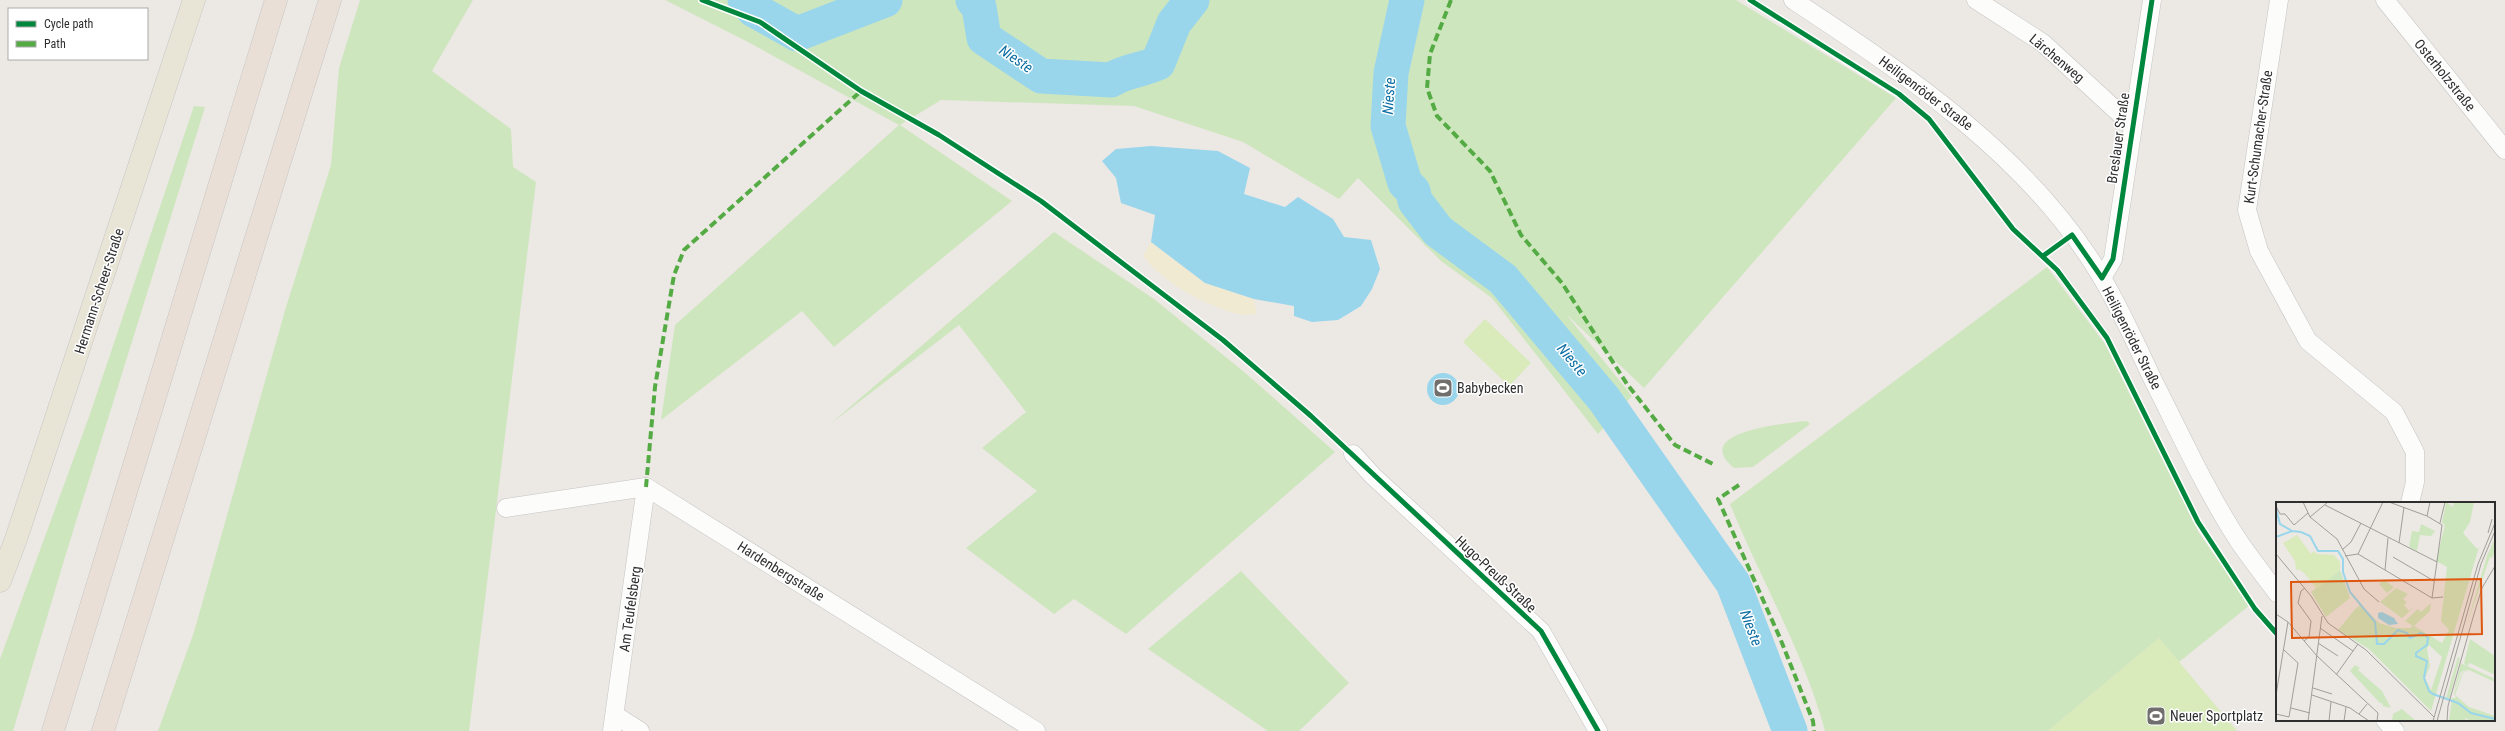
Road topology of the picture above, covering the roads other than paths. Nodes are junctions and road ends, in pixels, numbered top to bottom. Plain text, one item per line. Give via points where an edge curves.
1 (194, 0) edge
2 (276, 0) edge
3 (330, 0) edge
4 (1793, 0) edge
5 (1976, 0) edge
6 (2152, 0) edge
7 (2279, 0) edge
8 (2385, 0) edge
9 (2132, 125) junction
10 (2505, 150) edge
11 (2102, 278) junction
12 (1353, 454) dead end
13 (646, 487) junction
14 (2410, 502) edge
15 (506, 508) dead end
16 (0, 581) edge
17 (2276, 592) edge
18 (2386, 721) edge
19 (614, 723) edge
20 (52, 731) edge
21 (103, 731) edge
22 (640, 731) edge
23 (1036, 731) edge
24 (1598, 731) edge
25 (2395, 731) edge

1 - 16 main road, Hermann-Scheer-Straße
2 - 20 highway
3 - 21 highway
4 - 11 street, Heiligenröder Straße via 1872,53 1974,128 2031,184
5 - 9 street, Lärchenweg via 2042,43
6 - 9 street, Breslauer Straße
7 - 14 street, Kurt-Schumacher-Straße via 2247,210 2259,251 2308,341 2394,412 2415,452 2415,482
8 - 10 street, Osterholzstraße
9 - 11 street, Breslauer Straße via 2113,259
11 - 17 street, Heiligenröder Straße via 2186,445 2232,528
12 - 24 street, Hugo-Preuß-Straße via 1373,476 1540,630
13 - 15 street
13 - 19 street, Am Teufelsberg
13 - 23 street, Hardenbergstraße
18 - 25 street
19 - 22 street

